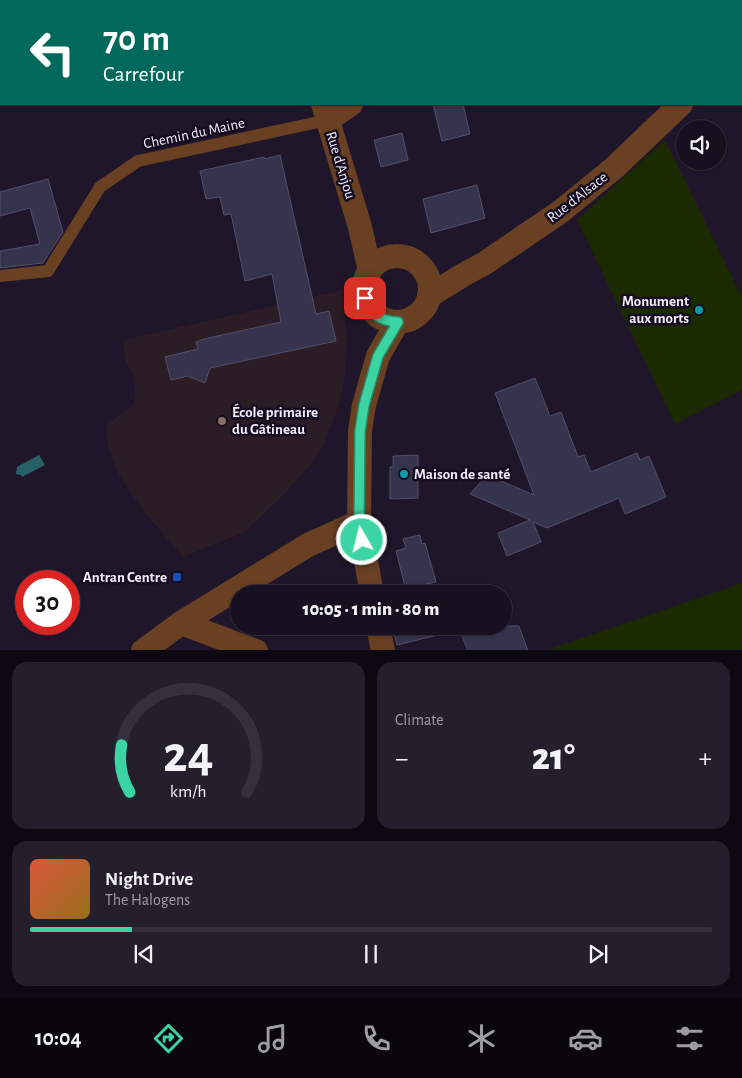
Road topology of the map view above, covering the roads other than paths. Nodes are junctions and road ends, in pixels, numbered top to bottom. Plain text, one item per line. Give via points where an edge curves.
1 (348, 105) edge
2 (680, 105) edge
3 (326, 112) edge
4 (360, 227) junction
5 (392, 257) junction
6 (421, 266) junction
7 (370, 270) junction
8 (463, 275) junction
9 (0, 276) edge
10 (429, 296) junction
11 (374, 314) junction
12 (398, 322) junction
13 (378, 356) junction
14 (359, 522) junction
15 (370, 585) edge
16 (181, 623) junction
17 (380, 635) edge
18 (143, 650) edge
19 (256, 650) edge
20 (383, 650) edge

1 - 3 street
2 - 8 street, Rue d'Alsace via 614,168 560,212
3 - 4 street, Rue d'Anjou
3 - 9 lane, Chemin du Maine via 138,161 100,187 48,271
4 - 5 street
4 - 7 street, Rue d'Anjou
5 - 6 street via 413,260
5 - 7 street via 383,259
6 - 8 street
6 - 10 street via 430,285
7 - 11 street via 364,288 368,306
8 - 10 street, Rue d'Alsace
10 - 12 street via 418,315
11 - 12 street via 389,322
11 - 13 street
12 - 13 street
13 - 14 street via 360,431
14 - 15 street
14 - 16 street via 308,545
16 - 18 street
16 - 19 street
17 - 20 street

